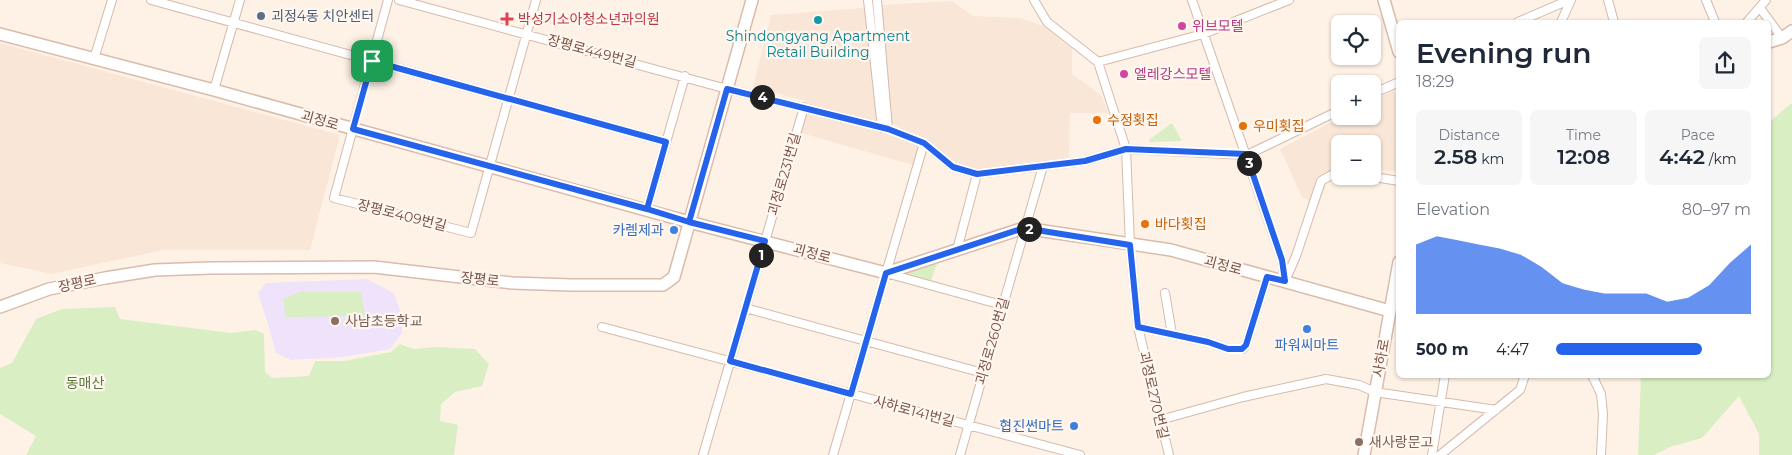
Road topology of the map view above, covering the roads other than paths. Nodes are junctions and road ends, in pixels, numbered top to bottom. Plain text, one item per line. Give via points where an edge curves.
1 (112, 0) edge
2 (151, 0) edge
3 (240, 0) edge
4 (388, 0) edge
5 (399, 0) edge
6 (536, 0) edge
7 (752, 0) edge
8 (868, 0) edge
9 (877, 0) edge
10 (1034, 0) edge
11 (1192, 0) edge
12 (1289, 0) edge
13 (1384, 0) edge
14 (1570, 0) edge
15 (1608, 0) edge
16 (1706, 0) edge
17 (1766, 0) edge
18 (1760, 8) junction
19 (1523, 20) edge
20 (1562, 20) edge
21 (1613, 20) edge
22 (1714, 20) edge
23 (1749, 20) edge
24 (1769, 20) edge
25 (233, 23) junction
26 (1771, 23) edge
27 (1792, 31) edge
28 (0, 34) edge
29 (527, 34) junction
30 (1204, 34) junction
31 (1782, 38) junction
32 (1771, 41) edge
33 (1396, 42) edge
34 (94, 59) junction
35 (372, 61) junction
36 (1098, 62) junction
37 (685, 76) junction
38 (1396, 83) edge
39 (727, 89) junction
40 (214, 90) junction
41 (1381, 90) edge
42 (508, 98) junction
43 (804, 107) junction
44 (1331, 114) edge
45 (353, 129) junction
46 (885, 129) junction
47 (666, 142) junction
48 (924, 143) junction
49 (1126, 149) junction
50 (1246, 154) junction
51 (1043, 166) junction
52 (489, 167) junction
53 (977, 174) junction
54 (1331, 175) edge
55 (1381, 178) edge
56 (1396, 181) edge
57 (647, 209) junction
58 (689, 222) junction
59 (1024, 228) junction
60 (765, 241) junction
61 (1130, 245) junction
62 (957, 250) junction
63 (886, 273) junction
64 (1267, 277) junction
65 (1285, 281) junction
66 (1396, 287) edge
67 (1165, 293) dead end
68 (1002, 305) junction
69 (0, 306) edge
70 (745, 308) junction
71 (1390, 310) junction
72 (602, 327) dead end
73 (1138, 327) junction
74 (1172, 334) junction
75 (866, 341) junction
76 (730, 361) junction
77 (983, 373) junction
78 (1444, 378) edge
79 (1524, 378) edge
80 (1593, 378) edge
81 (1375, 392) junction
82 (851, 394) junction
83 (1440, 401) junction
84 (1496, 410) junction
85 (1160, 420) junction
86 (968, 425) junction
87 (703, 455) edge
88 (833, 455) edge
89 (960, 455) edge
90 (1080, 455) edge
91 (1168, 455) edge
92 (1364, 455) edge
93 (1432, 455) edge
94 (1440, 455) edge
95 (1600, 455) edge

1 - 34 street
2 - 25 street
3 - 25 street
4 - 35 street
5 - 29 street, 장평로449번길
6 - 29 street
7 - 39 main road, 장평로
8 - 46 street
9 - 46 street
10 - 36 street via 1047,22
11 - 30 street
12 - 30 street
13 - 33 main road
14 - 19 street
14 - 20 street
15 - 21 street
16 - 22 street
17 - 18 street
18 - 23 street
18 - 24 street
25 - 35 street
25 - 40 street
26 - 31 street
27 - 31 main road
28 - 34 main road, 괴정로
29 - 37 street, 장평로449번길
29 - 42 street
30 - 36 street
30 - 50 street
31 - 32 main road
34 - 40 main road, 괴정로
35 - 42 street
35 - 45 street
36 - 49 street, 괴정로270번길
37 - 39 street, 장평로449번길
37 - 47 street
38 - 41 street
39 - 43 street, 장평로449번길
39 - 58 main road, 장평로
40 - 45 main road, 괴정로
42 - 47 street
42 - 52 street
43 - 46 street, 장평로449번길
43 - 60 street, 괴정로231번길
44 - 50 street
45 - 52 main road, 괴정로
45 - 52 street, 장평로409번길 via 334,198 470,233
46 - 48 street, 장평로449번길
47 - 57 street
48 - 53 street, 장평로449번길 via 953,167
48 - 63 street
49 - 50 street
49 - 51 street via 1085,161
49 - 61 street, 괴정로270번길
50 - 65 street via 1282,260
51 - 53 street
51 - 59 street
52 - 57 main road, 괴정로
53 - 62 street
54 - 65 street via 1321,181
55 - 56 street
57 - 58 main road, 괴정로
58 - 60 main road, 괴정로
58 - 69 main road, 장평로 via 674,277 663,285 512,282 374,267 210,268 155,270 105,278 49,289
59 - 61 main road, 괴정로
59 - 62 main road, 괴정로
59 - 68 street, 괴정로260번길
60 - 63 main road, 괴정로
60 - 70 street, 괴정로231번길
61 - 64 main road, 괴정로 via 1171,250
61 - 73 street, 괴정로270번길
62 - 63 main road, 괴정로
63 - 68 street
63 - 75 street
64 - 65 main road, 괴정로
64 - 74 street via 1242,349 1228,349
65 - 71 main road, 괴정로
66 - 71 main road, 사하로
67 - 74 street
68 - 77 street, 괴정로260번길
70 - 75 street
70 - 76 street, 괴정로231번길
71 - 81 main road, 사하로
72 - 76 street, 사하로141번길
73 - 74 street
73 - 85 street, 괴정로270번길
75 - 77 street
75 - 82 street
76 - 82 street, 사하로141번길
76 - 87 street, 괴정로231번길
77 - 86 street, 괴정로260번길
78 - 83 street
79 - 84 street via 1520,390
80 - 95 street via 1603,414
81 - 83 street
81 - 85 street via 1359,385 1326,379
81 - 92 main road, 사하로
82 - 86 street, 사하로141번길
82 - 88 street
83 - 84 street
83 - 93 street
84 - 94 street
85 - 91 street, 괴정로270번길
86 - 89 street, 괴정로260번길
86 - 90 street, 사하로141번길

